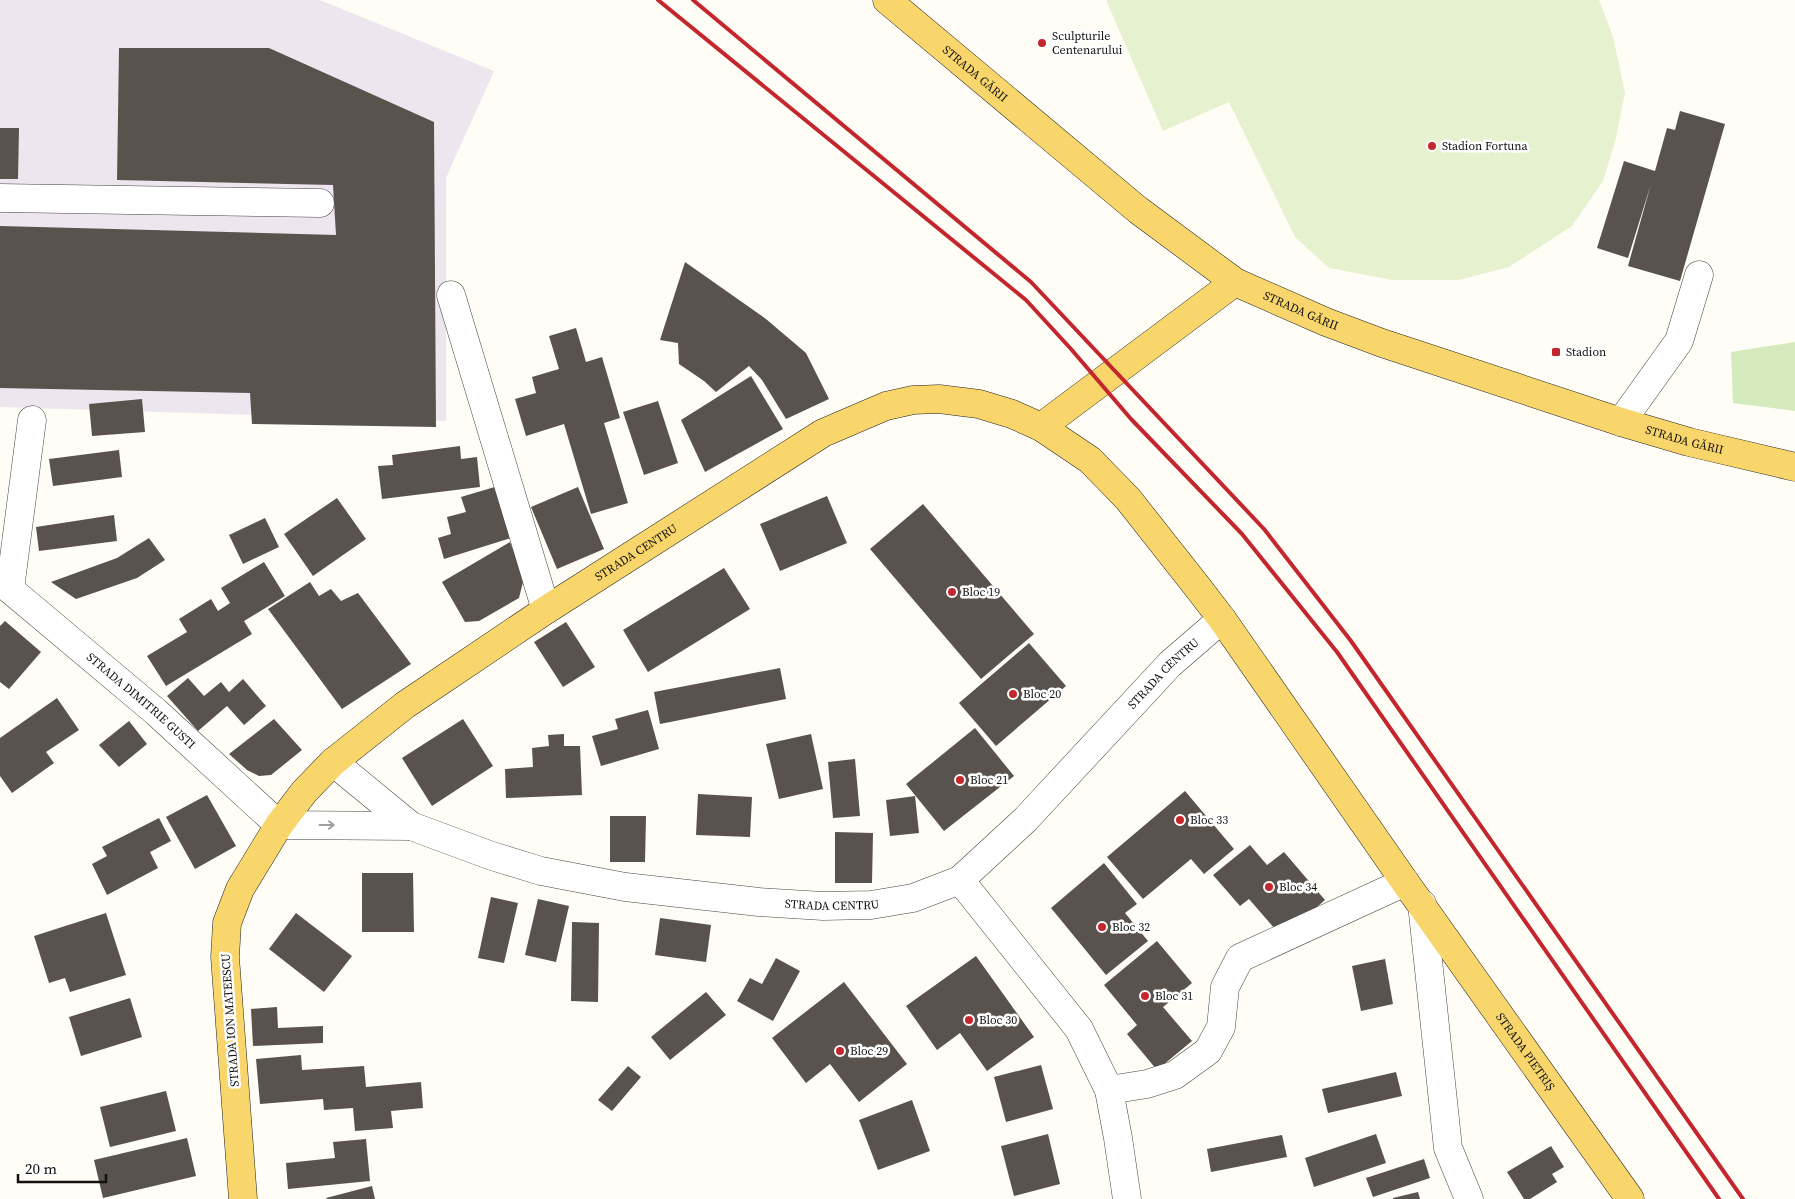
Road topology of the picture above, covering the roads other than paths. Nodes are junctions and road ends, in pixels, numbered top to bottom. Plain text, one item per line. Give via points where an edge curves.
1 (887, 0) edge
2 (0, 198) edge
3 (320, 203) dead end
4 (1699, 275) dead end
5 (1235, 282) junction
6 (451, 295) dead end
7 (32, 420) dead end
8 (1621, 422) junction
9 (1041, 427) junction
10 (1795, 467) edge
11 (5, 585) edge
12 (546, 610) junction
13 (1222, 619) junction
14 (333, 762) junction
15 (279, 825) junction
16 (412, 826) junction
17 (960, 880) junction
18 (1405, 882) junction
19 (1422, 904) junction
20 (1109, 1090) junction
21 (243, 1199) edge
22 (1127, 1199) edge
23 (1469, 1199) edge
24 (1630, 1199) edge

1 - 5 main road, STRADA GĂRII via 1138,210
2 - 3 street
4 - 8 street via 1679,341
5 - 8 main road, STRADA GĂRII via 1382,343
5 - 9 main road
6 - 12 street
7 - 11 street
8 - 10 main road, STRADA GĂRII
9 - 12 main road, STRADA CENTRU via 979,404 939,399 912,400 886,406 823,433
9 - 13 main road, STRADA CENTRU via 1090,460 1128,499
11 - 15 street, STRADA DIMITRIE GUSTI via 156,712
12 - 14 main road, STRADA CENTRU via 405,705
13 - 17 street, STRADA CENTRU via 1170,664 1025,820
13 - 18 main road, STRADA CENTRU
14 - 15 main road, STRADA CENTRU
14 - 16 street
15 -> 16 street
15 - 21 main road, STRADA ION MATEESCU via 240,889 227,923 225,956
16 - 17 street, STRADA CENTRU via 541,871 625,887 759,902 871,905 913,898
17 - 20 street via 1079,1029
18 - 19 main road, STRADA CENTRU
18 - 20 street via 1240,958 1225,987 1221,1027 1208,1051 1176,1075
19 - 23 street via 1448,1148
19 - 24 main road, STRADA PIETRIȘ
20 - 22 street

